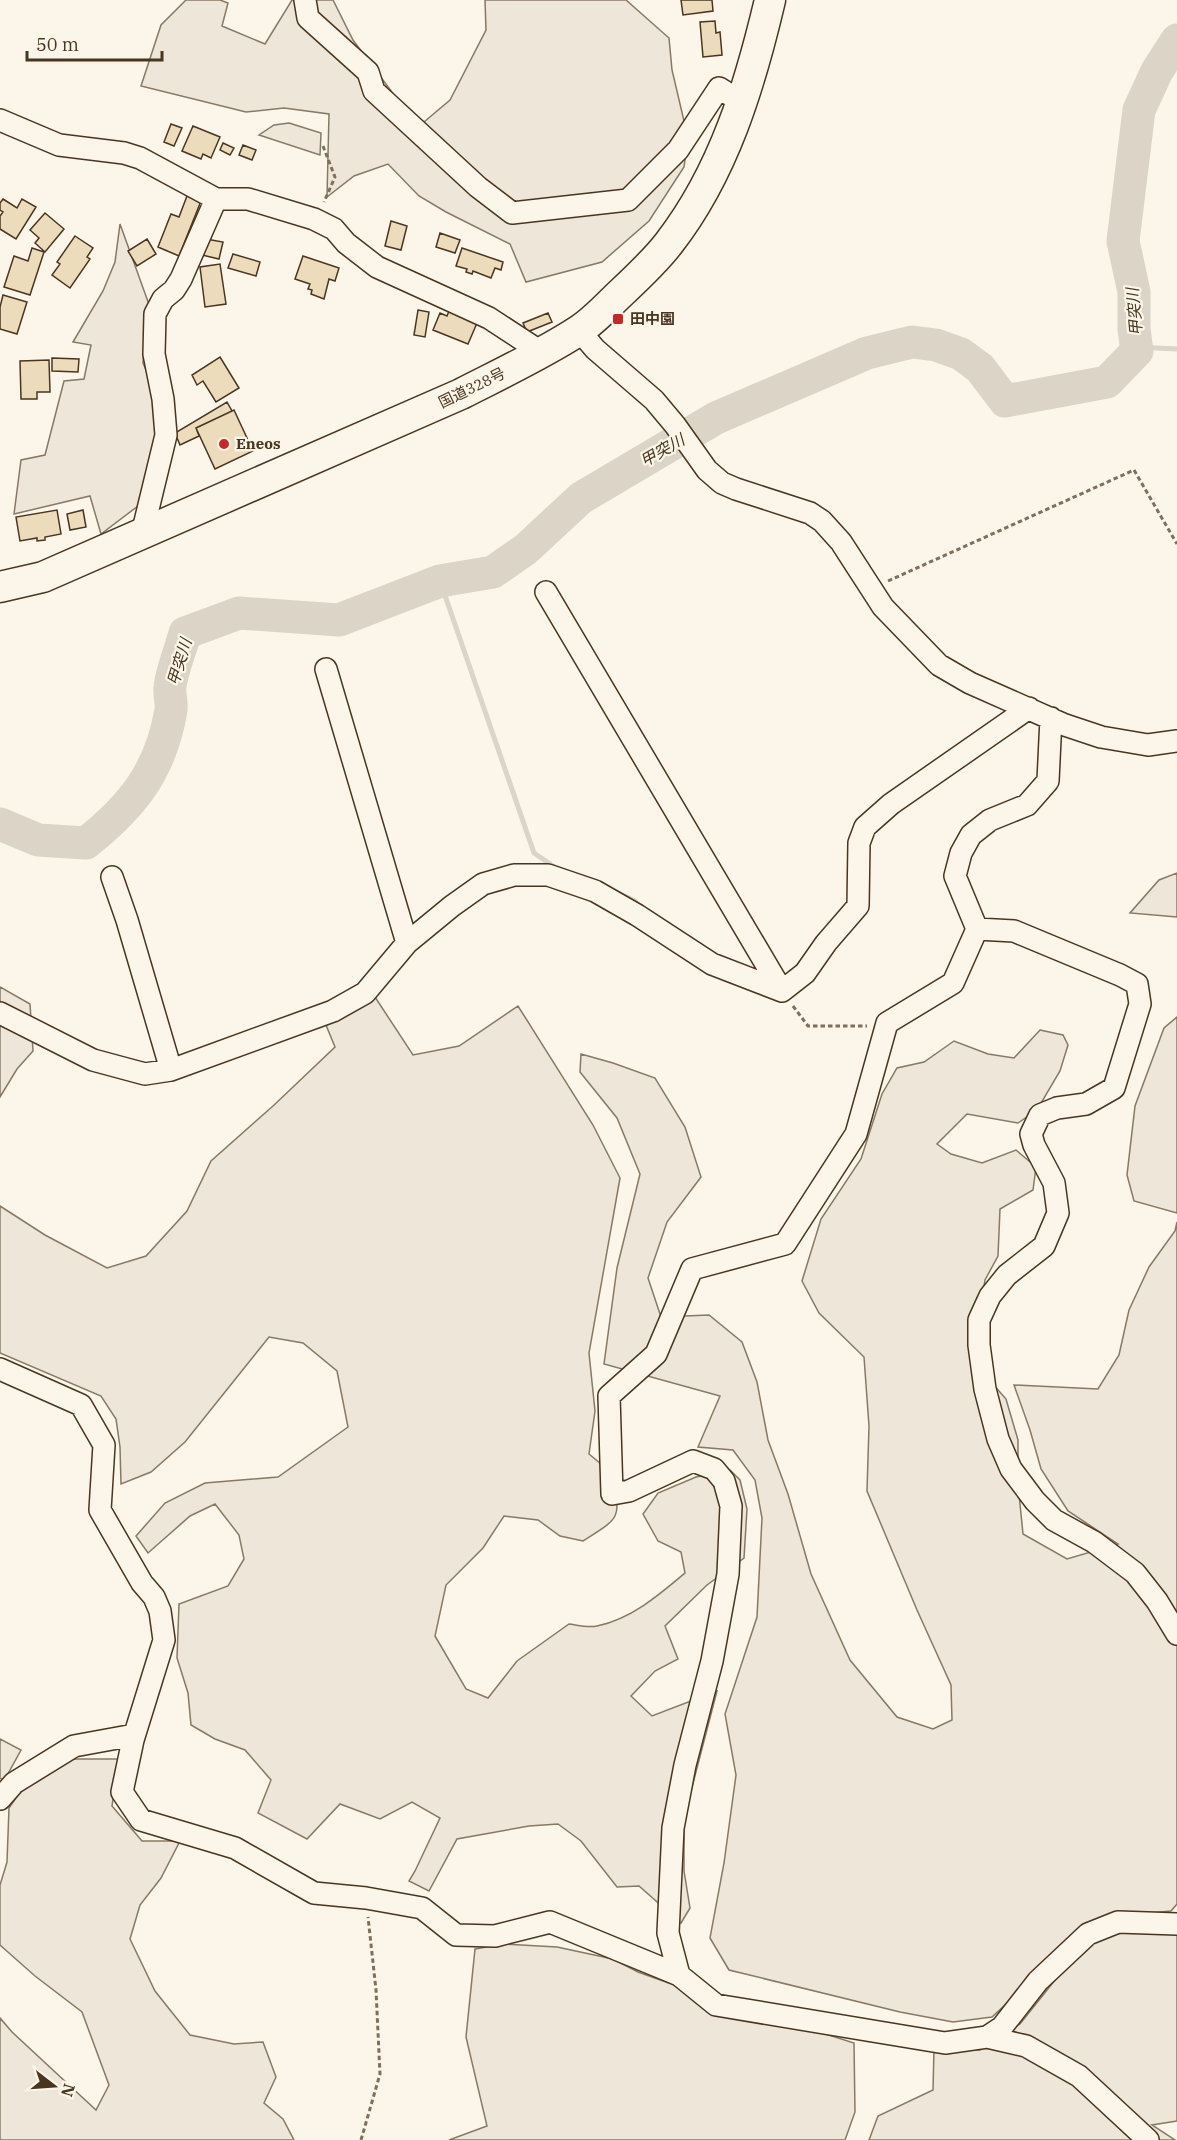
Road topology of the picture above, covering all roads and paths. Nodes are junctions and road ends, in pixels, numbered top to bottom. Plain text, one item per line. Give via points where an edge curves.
1 (305, 0) edge
2 (770, 0) edge
3 (742, 103) junction
4 (0, 120) edge
5 (323, 146) dead end
6 (216, 199) junction
7 (316, 219) junction
8 (579, 330) junction
9 (541, 352) junction
10 (142, 534) junction
11 (1177, 544) edge
12 (0, 587) edge
13 (871, 589) junction
14 (546, 591) dead end
15 (326, 669) dead end
16 (1029, 708) junction
17 (1050, 718) junction
18 (1177, 741) edge
19 (112, 877) dead end
20 (977, 929) junction
21 (407, 943) junction
22 (782, 991) junction
23 (0, 1013) edge
24 (886, 1025) junction
25 (171, 1070) junction
26 (0, 1370) edge
27 (1177, 1634) edge
28 (134, 1735) junction
29 (0, 1799) edge
30 (366, 1898) junction
31 (1177, 1924) edge
32 (679, 1975) junction
33 (987, 2037) junction
34 (361, 2140) edge
35 (1148, 2140) edge

1 - 3 street via 308,18 368,72 374,91 478,187 512,213 628,200 678,150 718,88
2 - 3 highway, 国道328号
3 - 8 highway, 国道328号 via 712,172 669,243
4 - 6 street via 58,145 140,158
5 - 7 path via 335,177
6 - 7 street via 248,199
6 - 10 street via 181,279 162,299 155,314 154,354 166,435
7 - 9 street via 377,267 489,318
8 - 9 highway, 国道328号
8 - 13 street via 654,400 707,471 722,483 810,513 822,521 842,542
9 - 10 highway, 国道328号 via 461,394
10 - 12 highway, 国道328号 via 43,577
11 - 13 path via 1134,470
13 - 16 street via 883,607 939,665
14 - 22 street
15 - 21 street
16 - 17 street
16 - 22 street via 865,826 859,843 858,906 805,973
17 - 18 street via 1101,737 1148,746
17 - 20 street via 1048,781 1027,805 990,820 971,835 960,853 955,876
19 - 25 street
20 - 24 street via 953,983
20 - 27 street via 1014,931 1137,984 1140,1004 1114,1088 1086,1104 1040,1115 1031,1134 1054,1183 1058,1213 1044,1246 1007,1275 990,1296 979,1320 979,1344 990,1409 1011,1469 1054,1520 1094,1542 1135,1573
21 - 22 street via 483,884 514,875 548,875 594,891 712,964
21 - 25 street via 365,993 333,1011
22 - 24 path via 808,1026
23 - 25 street via 93,1060 145,1074
24 - 32 street via 856,1134 785,1244 692,1269 656,1354 609,1396 612,1494 629,1491 693,1461 714,1469 724,1481 731,1506 728,1574 673,1828 668,1933
26 - 28 street via 81,1405 104,1445 100,1510 154,1597 164,1640
28 - 29 street via 74,1746 14,1783
28 - 30 street via 122,1792 141,1820 236,1848 314,1893
30 - 32 street via 422,1908 456,1935 495,1936 550,1922
30 - 34 path via 380,2074
31 - 33 street via 1118,1922 1088,1934 1038,1981 1002,2027
32 - 33 street via 716,2005 945,2043
33 - 35 street via 1026,2046 1079,2076

